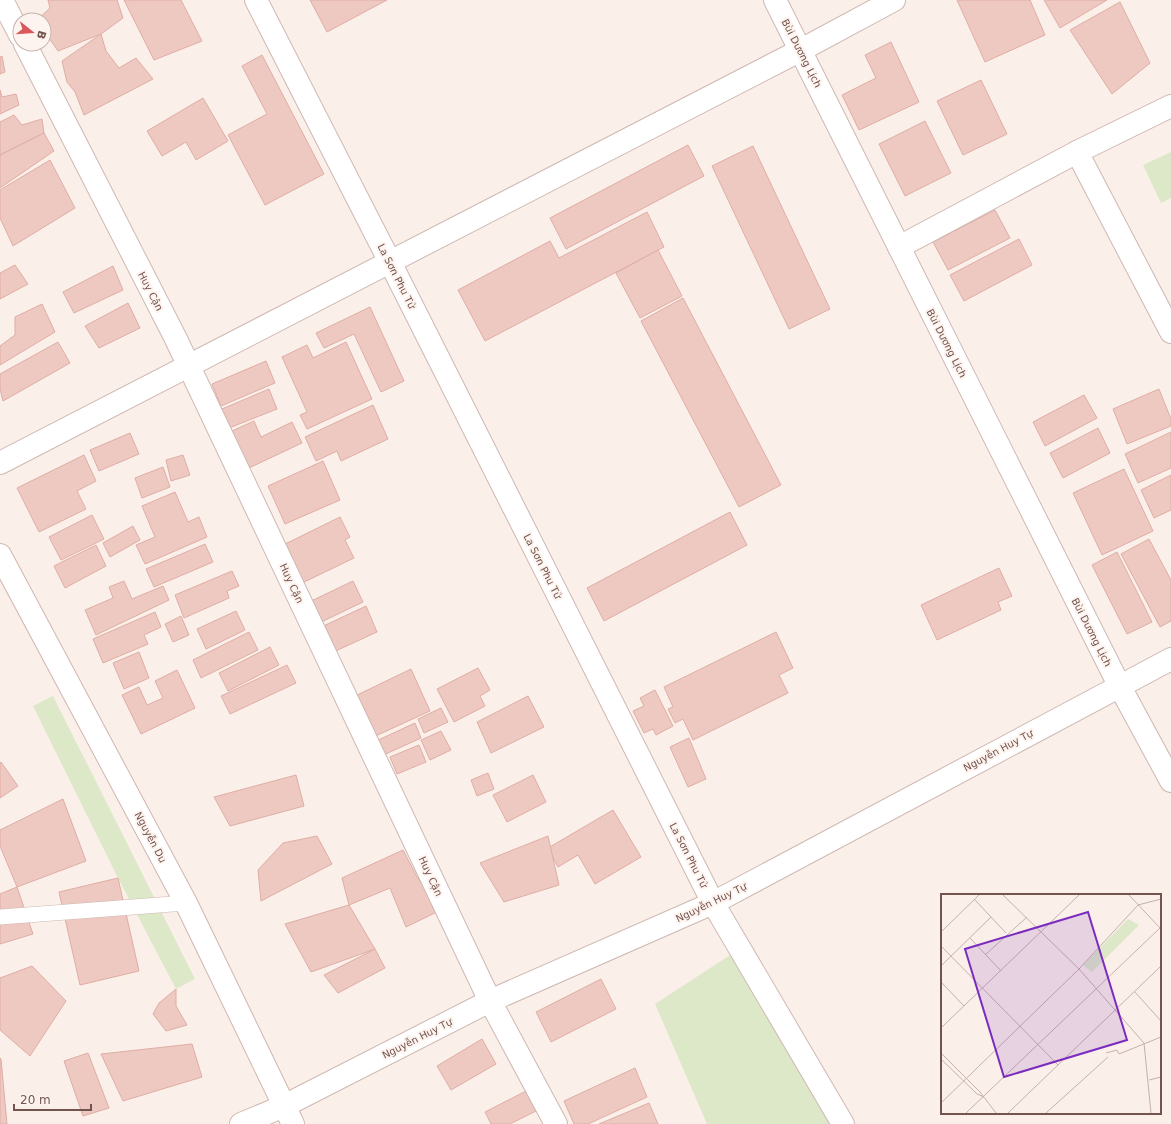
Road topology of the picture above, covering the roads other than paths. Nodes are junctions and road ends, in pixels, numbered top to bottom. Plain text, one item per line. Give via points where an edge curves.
1 (2, 0) edge
2 (256, 0) edge
3 (775, 0) edge
4 (894, 0) edge
5 (12, 19) edge
6 (801, 50) junction
7 (29, 52) edge
8 (1171, 106) edge
9 (1078, 152) junction
10 (899, 247) junction
11 (390, 262) junction
12 (1171, 332) edge
13 (188, 366) junction
14 (0, 463) edge
15 (0, 555) edge
16 (1171, 659) edge
17 (1119, 685) junction
18 (1171, 782) edge
19 (186, 903) junction
20 (713, 903) junction
21 (0, 917) edge
22 (490, 1001) junction
23 (288, 1115) edge
24 (241, 1124) edge
25 (556, 1124) edge
26 (843, 1124) edge

1 - 5 street
2 - 11 street, La Sơn Phu Tử
3 - 6 street, Bùi Dương Lịch
4 - 6 street
6 - 10 street, Bùi Dương Lịch
6 - 11 street
7 - 13 street, Huy Cận
8 - 9 street
9 - 10 street
9 - 12 street
10 - 17 street, Bùi Dương Lịch
11 - 13 street
11 - 20 street, La Sơn Phu Tử
13 - 14 street
13 - 22 street, Huy Cận
15 - 19 street, Nguyễn Du
16 - 17 street, Nguyễn Huy Tự
17 - 18 street, Bùi Dương Lịch
17 - 20 street, Nguyễn Huy Tự
19 - 21 lane
19 - 23 street, Nguyễn Du
20 - 22 street, Nguyễn Huy Tự
20 - 26 street, La Sơn Phu Tử
22 - 23 street, Nguyễn Huy Tự
22 - 25 street, Huy Cận
23 - 24 street, Nguyễn Huy Tự

